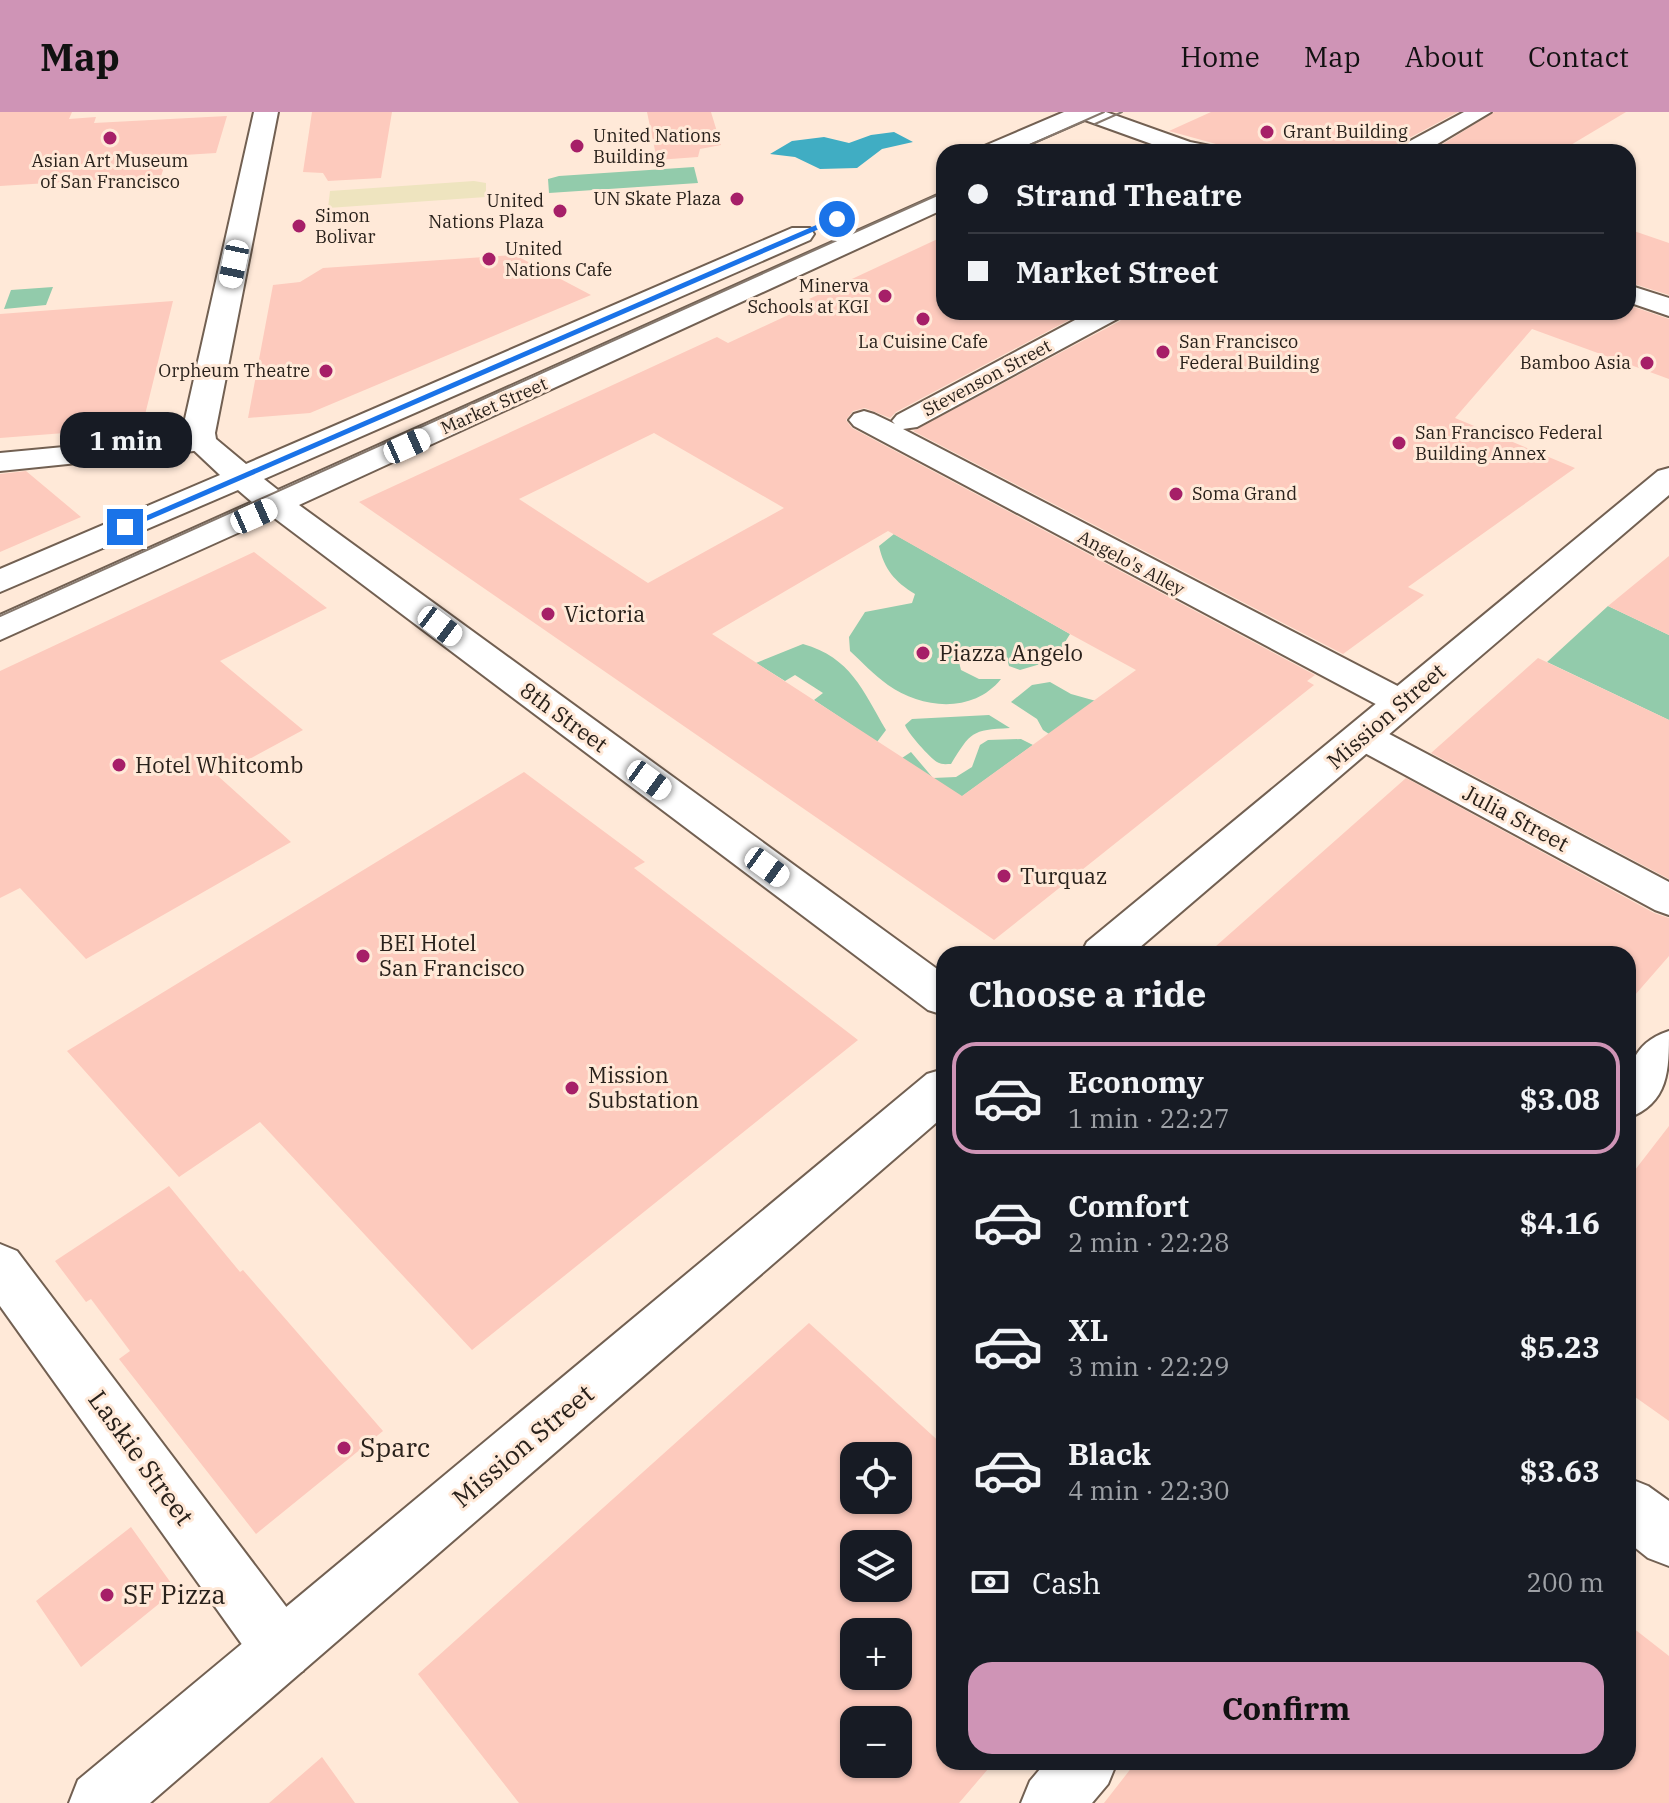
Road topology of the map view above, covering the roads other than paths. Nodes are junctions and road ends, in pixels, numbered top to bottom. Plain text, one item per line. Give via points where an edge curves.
1 (266, 112) edge
2 (1084, 112) edge
3 (1480, 112) edge
4 (1127, 116) edge
5 (1087, 137) dead end
6 (1010, 144) edge
7 (1188, 144) edge
8 (1209, 144) edge
9 (1422, 144) edge
10 (936, 175) edge
11 (936, 204) edge
12 (859, 209) dead end
13 (830, 222) dead end
14 (1636, 296) edge
15 (1669, 308) edge
16 (1095, 320) edge
17 (864, 420) dead end
18 (907, 421) dead end
19 (202, 443) junction
20 (0, 462) edge
21 (1669, 478) edge
22 (260, 492) junction
23 (0, 582) edge
24 (0, 629) edge
25 (1400, 702) junction
26 (1363, 736) junction
27 (1669, 900) edge
28 (1113, 946) edge
29 (936, 992) edge
30 (1669, 1049) edge
31 (1636, 1090) edge
32 (936, 1095) edge
33 (0, 1266) edge
34 (1636, 1512) edge
35 (1669, 1537) edge
36 (282, 1650) junction
37 (1079, 1770) edge
38 (101, 1803) edge
39 (1052, 1803) edge

1 - 19 main road via 200,419
2 - 4 main road
2 - 6 main road
3 - 9 street
4 - 5 main road
4 - 7 main road
4 - 8 main road
10 - 12 main road
11 - 22 main road, Market Street via 338,477
13 - 22 main road, Market Street
14 - 15 main road
16 - 18 street, Stevenson Street
17 - 25 street, Angelo's Alley
19 - 20 street
19 - 22 main road, 8th Street
21 - 25 main road, Mission Street
22 - 23 main road, Market Street
22 - 24 main road, Market Street
22 - 29 main road, 8th Street
25 - 26 main road, Mission Street
26 - 27 street, Julia Street
26 - 28 main road, Mission Street
30 - 31 street
32 - 36 main road, Mission Street
33 - 36 street, Laskie Street
34 - 35 main road
36 - 38 main road, Mission Street
37 - 39 street

